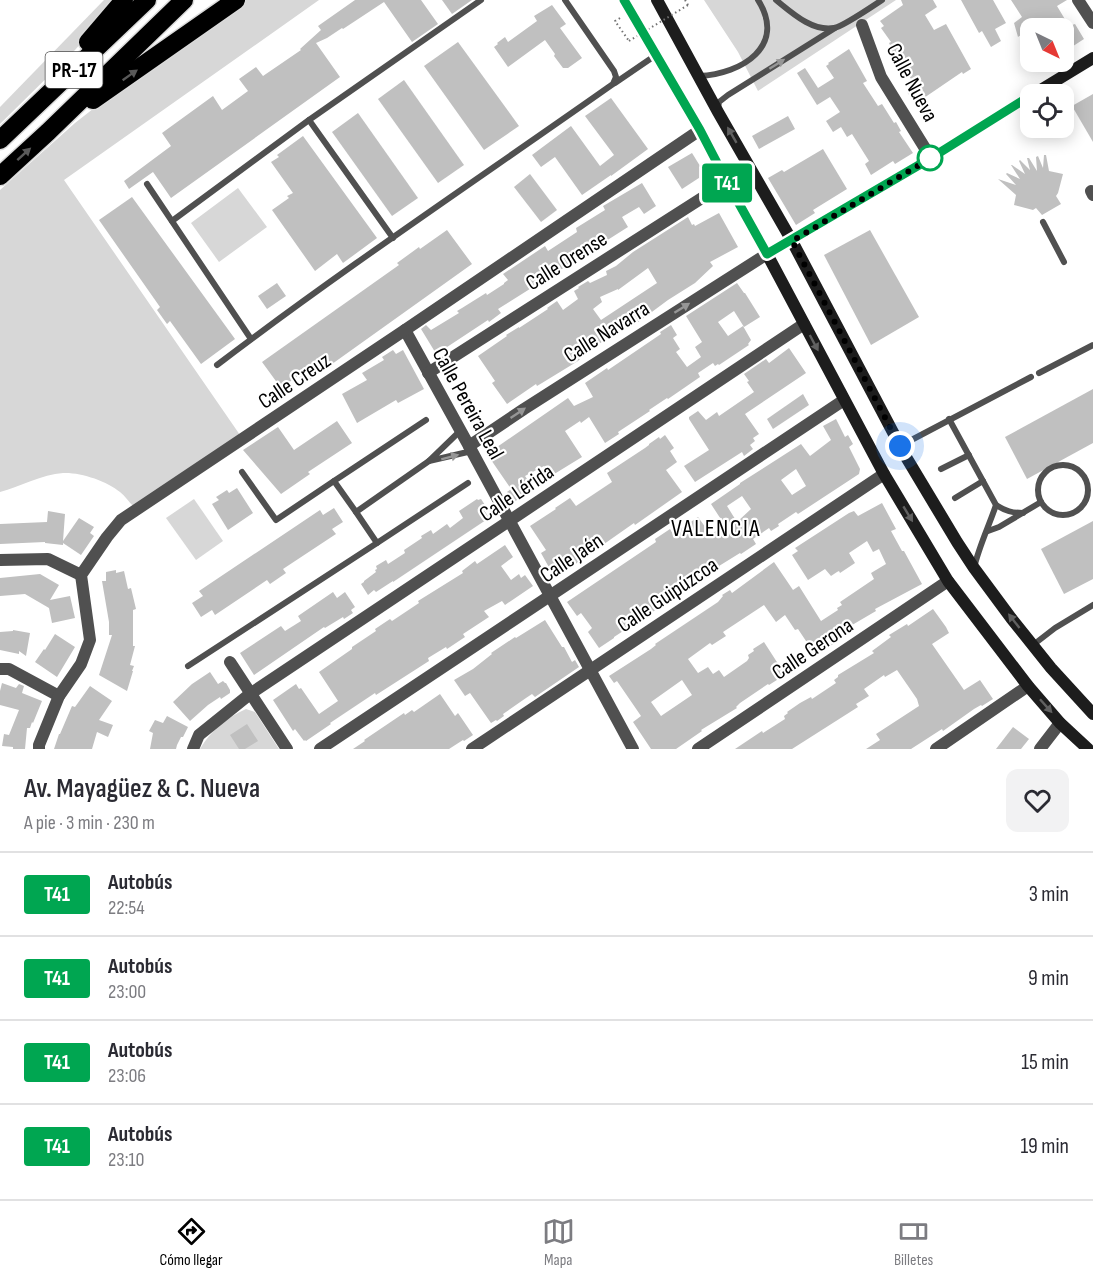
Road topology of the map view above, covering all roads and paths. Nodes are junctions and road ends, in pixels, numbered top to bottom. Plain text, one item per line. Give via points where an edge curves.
1 (124, 0) edge
2 (147, 0) edge
3 (184, 0) edge
4 (236, 0) edge
5 (481, 0) edge
6 (565, 0) edge
7 (624, 0) edge
8 (657, 0) edge
9 (685, 0) edge
10 (758, 0) edge
11 (776, 0) edge
12 (882, 0) edge
13 (1078, 0) edge
14 (615, 21) dead end
15 (1093, 23) edge
16 (862, 25) dead end
17 (835, 28) junction
18 (656, 54) junction
19 (1093, 58) edge
20 (698, 76) junction
21 (613, 84) junction
22 (1050, 84) edge
23 (1020, 102) edge
24 (30, 111) junction
25 (718, 112) junction
26 (309, 120) junction
27 (700, 130) junction
28 (48, 132) junction
29 (0, 140) edge
30 (931, 158) junction
31 (0, 176) edge
32 (727, 182) junction
33 (147, 184) dead end
34 (172, 221) junction
35 (1043, 222) dead end
36 (393, 238) junction
37 (792, 241) junction
38 (767, 254) junction
39 (1064, 262) dead end
40 (804, 324) junction
41 (405, 330) junction
42 (251, 339) junction
43 (1093, 345) edge
44 (218, 365) dead end
45 (428, 373) junction
46 (1039, 373) dead end
47 (1031, 377) dead end
48 (844, 400) junction
49 (950, 419) junction
50 (426, 420) dead end
51 (460, 430) junction
52 (900, 446) junction
53 (471, 449) junction
54 (969, 455) junction
55 (429, 461) junction
56 (941, 469) dead end
57 (243, 472) dead end
58 (884, 474) junction
59 (983, 481) junction
60 (334, 482) junction
61 (468, 483) dead end
62 (955, 498) dead end
63 (1041, 502) junction
64 (996, 505) junction
65 (356, 512) junction
66 (1024, 513) junction
67 (510, 521) junction
68 (988, 531) junction
69 (377, 543) junction
70 (0, 560) edge
71 (974, 568) junction
72 (81, 575) junction
73 (948, 581) junction
74 (551, 596) junction
75 (1091, 606) edge
76 (1093, 614) edge
77 (1033, 645) junction
78 (230, 662) dead end
79 (188, 666) dead end
80 (0, 669) edge
81 (591, 670) junction
82 (1028, 686) junction
83 (250, 694) junction
84 (59, 696) junction
85 (1093, 714) edge
86 (1060, 723) junction
87 (39, 749) edge
88 (193, 749) edge
89 (287, 749) edge
90 (320, 749) edge
91 (472, 749) edge
92 (633, 749) edge
93 (698, 749) edge
94 (936, 749) edge
95 (1040, 749) edge
96 (1088, 749) edge

1 - 24 highway
2 - 24 highway, PR-17
3 - 28 highway, PR-17
28 -> 4 highway
5 - 26 lane
6 - 21 lane via 614,71
7 - 18 main road
8 - 20 main road
9 - 14 path, bridge via 687,5 629,41
10 - 20 lane via 768,20 758,54 728,71
11 - 17 lane via 807,22
12 - 17 lane
13 - 15 street
16 - 30 street, Calle Nueva via 881,77
25 -> 17 lane via 719,102 728,95
18 - 21 lane
18 - 27 main road
19 - 22 main road
20 - 25 main road
21 - 36 lane
23 - 30 main road
24 - 29 highway, PR-17
37 -> 25 main road
26 - 34 lane
26 - 36 lane
27 - 32 main road
27 - 41 street, Calle Creuz
31 -> 28 highway, PR-17
30 - 37 main road
32 - 38 main road
32 - 45 street, Calle Orense
33 - 34 lane
34 - 42 lane
35 - 39 lane
36 - 42 lane
37 - 38 main road
37 - 52 main road
38 - 40 main road
53 -> 38 street, Calle Navarra via 533,403
40 -> 48 main road
40 - 67 street, Calle Lérida
41 - 45 street, Calle Pereira Leal
41 - 72 street, Calle Creuz via 121,520
42 - 44 lane
43 - 46 lane
45 - 51 street, Calle Pereira Leal
47 - 49 lane
48 - 58 main road
48 - 74 street, Calle Jaén
49 - 52 lane
49 - 54 lane
50 - 60 lane
51 - 53 street, Calle Pereira Leal
51 - 55 lane
52 - 71 main road
55 -> 53 lane
53 - 67 street, Calle Pereira Leal
54 - 56 lane
54 - 59 lane
55 - 65 lane
57 - 60 lane via 276,520
58 -> 73 main road
58 - 81 street, Calle Guipúzcoa
59 - 62 lane
59 - 64 lane
60 - 65 lane
61 - 69 lane
63 - 63 lane via 1058,515 1074,513 1088,494 1085,478 1074,466 1049,468 1038,482
63 - 66 lane
64 - 66 lane via 1004,511
64 - 68 lane
65 - 69 lane
66 - 68 lane
67 - 74 street, Calle Pereira Leal
67 - 83 street, Calle Lérida
68 - 71 lane
69 - 79 lane
70 - 72 street via 48,559
77 -> 71 main road
72 - 84 street via 90,640 81,664
73 - 82 main road
73 - 93 street, Calle Gerona
74 - 81 street, Calle Pereira Leal
74 - 90 street, Calle Jaén
75 - 76 lane
75 - 77 lane
77 - 85 main road
78 - 83 street
80 - 84 street via 9,669
81 - 91 street, Calle Guipúzcoa
81 - 92 street, Calle Pereira Leal
82 -> 86 main road
82 - 94 street
83 - 88 street, Calle Lérida via 199,735
83 - 89 street
84 - 87 street
86 - 95 street
86 - 96 main road

